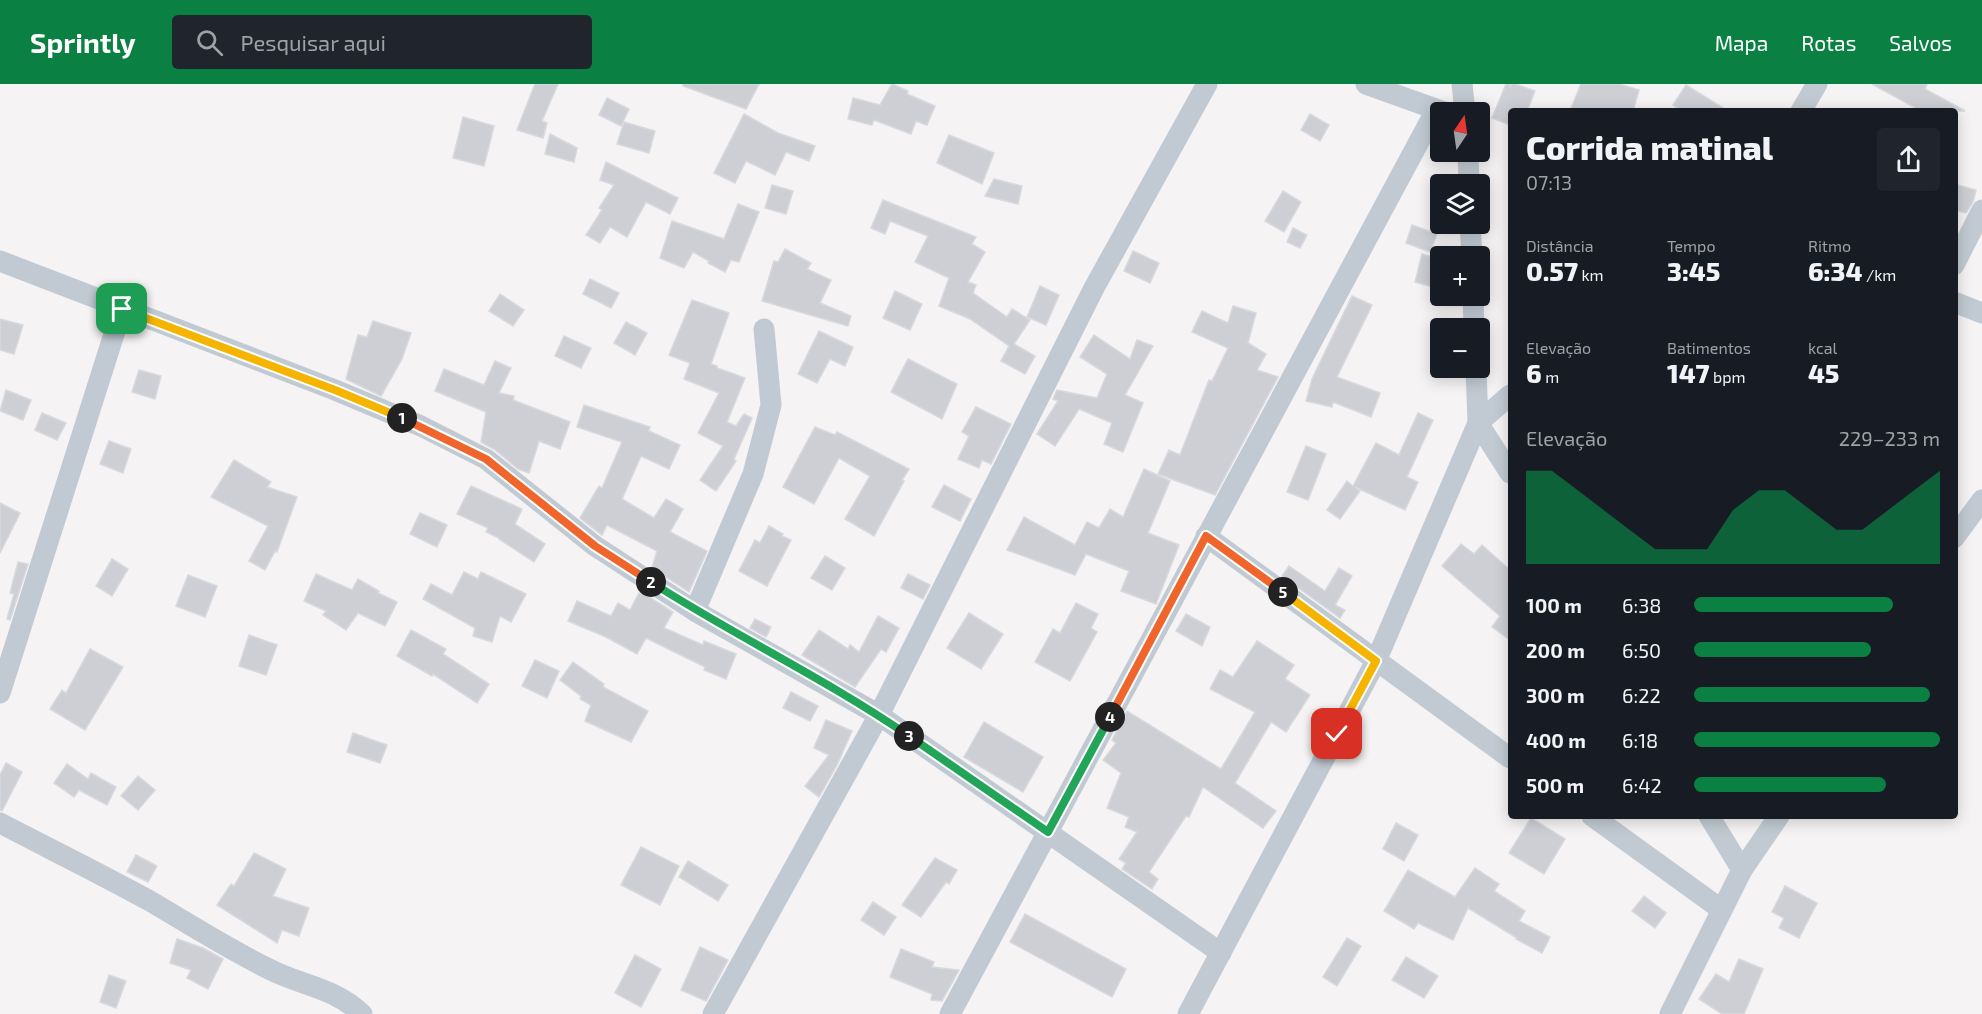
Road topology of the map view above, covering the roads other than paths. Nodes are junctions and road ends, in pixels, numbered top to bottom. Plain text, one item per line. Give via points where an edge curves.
1 (1207, 84) edge
2 (1366, 84) edge
3 (1462, 84) edge
4 (1817, 84) edge
5 (1465, 102) edge
6 (1430, 107) edge
7 (1803, 108) edge
8 (1430, 129) edge
9 (1982, 210) edge
10 (1958, 257) edge
11 (0, 261) edge
12 (1958, 304) edge
13 (122, 309) junction
14 (1982, 313) edge
15 (765, 329) dead end
16 (1476, 378) edge
17 (1508, 397) edge
18 (1478, 423) junction
19 (1508, 470) edge
20 (1982, 500) edge
21 (1958, 533) edge
22 (1206, 536) junction
23 (695, 611) junction
24 (1376, 661) junction
25 (0, 693) edge
26 (879, 715) junction
27 (1508, 757) edge
28 (1596, 819) edge
29 (1711, 819) edge
30 (1777, 819) edge
31 (0, 823) edge
32 (1048, 832) junction
33 (1742, 870) junction
34 (1722, 910) junction
35 (1221, 953) junction
36 (362, 1014) edge
37 (713, 1014) edge
38 (950, 1014) edge
39 (1188, 1014) edge
40 (1670, 1014) edge

1 - 26 street via 1094,288
2 - 6 street
3 - 5 street
4 - 7 street
8 - 22 street
9 - 10 street
11 - 13 street
12 - 14 street
13 - 23 street via 335,390 486,459 595,546
13 - 25 street
15 - 23 street via 771,405 753,474
16 - 18 street
17 - 18 street
18 - 19 street
18 - 24 street
20 - 21 street
22 - 24 street
22 - 32 street
23 - 26 street
24 - 27 street
24 - 35 street
26 - 32 street
26 - 37 street
28 - 34 street
29 - 33 street
30 - 33 street
31 - 36 street via 268,969 336,994
32 - 35 street
32 - 38 street
33 - 34 street
34 - 40 street
35 - 39 street

